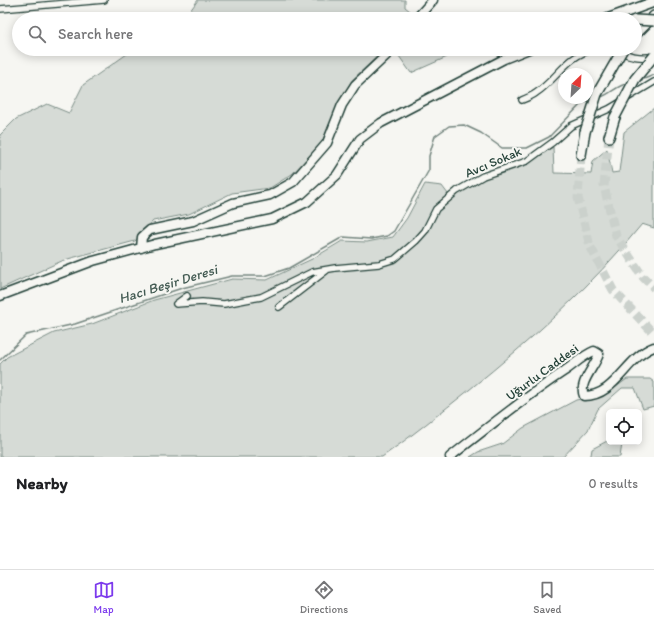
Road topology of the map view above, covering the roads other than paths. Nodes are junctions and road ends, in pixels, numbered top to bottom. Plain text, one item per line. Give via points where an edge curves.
1 (104, 0) edge
2 (433, 0) edge
3 (654, 2) edge
4 (0, 9) edge
5 (422, 12) edge
6 (627, 12) edge
7 (654, 16) edge
8 (642, 20) edge
9 (654, 21) edge
10 (642, 28) edge
11 (386, 56) edge
12 (512, 56) edge
13 (580, 56) edge
14 (619, 56) edge
15 (630, 56) edge
16 (654, 56) edge
17 (654, 82) edge
18 (522, 100) dead end
19 (609, 137) tunnel mouth
20 (581, 155) tunnel mouth
21 (141, 248) junction
22 (329, 268) junction
23 (0, 296) edge
24 (187, 296) dead end
25 (279, 307) dead end
26 (654, 346) edge
27 (450, 457) edge

1 - 4 street
2 - 5 main road
3 - 6 main road
7 - 10 main road
8 - 9 main road, bridge
11 - 21 main road via 355,85 342,105 327,143 293,182 270,194 233,203 193,221 150,230 142,237
12 - 21 main road via 381,123 360,139 337,175 307,202 272,219
13 - 18 street via 562,67 536,93
14 - 20 main road, bridge via 597,94
15 - 16 street
16 - 19 main road, bridge via 635,79 615,117
17 - 22 street, Avcı Sokak via 609,109 571,126 527,161 483,176 457,191 436,209 416,241 395,259 379,264
21 - 23 main road via 94,261
22 - 24 street, Avcı Sokak via 312,272 262,297 224,304 176,304
22 - 25 street
26 - 27 main road, Uğurlu Caddesi via 644,350 605,391 592,396 584,396 581,391 585,378 595,365 599,354 594,351 584,355

